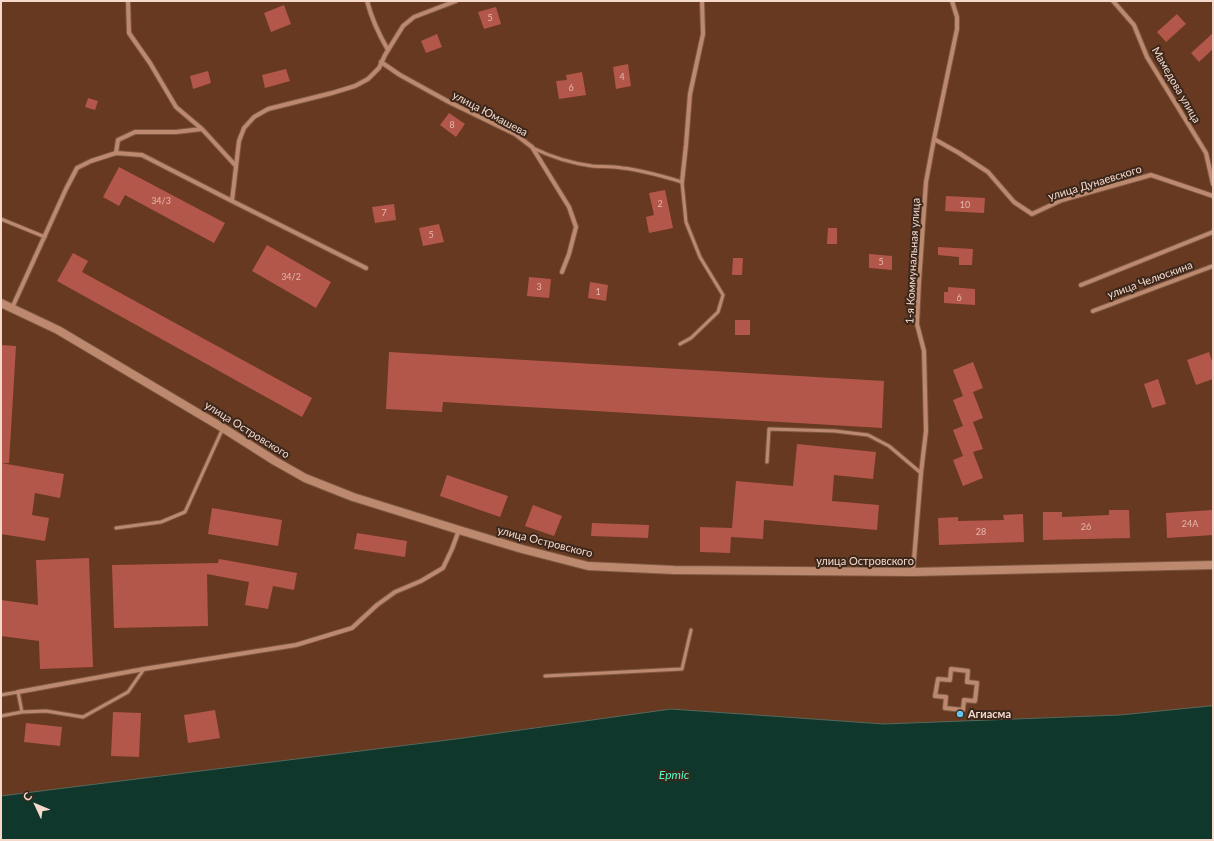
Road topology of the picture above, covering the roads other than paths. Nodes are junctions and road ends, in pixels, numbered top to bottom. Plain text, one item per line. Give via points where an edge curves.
1 (128, 1) edge
2 (367, 1) edge
3 (456, 1) edge
4 (702, 1) edge
5 (952, 1) edge
6 (1113, 1) edge
7 (388, 50) junction
8 (381, 62) junction
9 (202, 129) junction
10 (934, 139) junction
11 (532, 147) junction
12 (116, 153) junction
13 (235, 165) junction
14 (682, 182) junction
15 (1213, 184) edge
16 (1213, 196) edge
17 (232, 201) junction
18 (1, 218) edge
19 (1213, 232) edge
20 (45, 237) junction
21 (1213, 266) edge
22 (366, 268) dead end
23 (562, 272) dead end
24 (1081, 285) dead end
25 (1, 303) edge
26 (12, 308) junction
27 (1093, 311) dead end
28 (680, 344) dead end
29 (223, 428) junction
30 (767, 462) dead end
31 (921, 473) junction
32 (116, 528) dead end
33 (459, 530) junction
34 (1213, 565) edge
35 (913, 572) junction
36 (691, 630) dead end
37 (144, 670) junction
38 (545, 676) dead end
39 (967, 682) joint
40 (18, 692) junction
41 (1, 695) edge
42 (22, 712) junction
43 (1, 716) edge

1 - 9 street via 129,32 176,107
2 - 7 street via 371,19
3 - 7 street via 414,17 403,26
4 - 14 street via 703,34 690,94
5 - 10 street, 1-я Коммунальная улица via 957,17 957,29
6 - 15 street, Мамедова улица via 1134,25 1147,57 1206,153
7 - 8 street
8 - 11 street, улица Юмашева via 448,102 515,134
8 - 13 street via 380,68 355,86 268,109 254,117 244,128
9 - 12 street via 135,132 118,140
9 - 13 street
10 - 16 street, улица Дунаевского via 988,172 1014,202 1032,214 1062,200 1151,175
10 - 31 street, 1-я Коммунальная улица via 926,182 917,324 924,351 926,431
11 - 14 lane via 566,161 591,166 621,167
11 - 23 street, улица Юмашева via 569,207 576,227
12 - 17 street via 142,155
12 - 20 street via 78,168
13 - 17 street
14 - 28 lane via 686,222 700,257 723,295 718,312 691,338
17 - 22 street
18 - 20 lane
19 - 24 street
20 - 26 street
21 - 27 street, улица Челюскина
25 - 26 main road, улица Островского
26 - 29 main road, улица Островского via 58,330
29 - 32 lane via 185,512 161,522
29 - 33 main road, улица Островского via 305,478 353,497
30 - 31 lane via 770,429 834,431 868,435 889,446
31 - 35 street, 1-я Коммунальная улица
33 - 35 main road, улица Островского via 588,566 674,570
33 - 37 street via 443,568 396,592 352,628 296,645
34 - 35 main road, улица Островского
36 - 38 lane via 682,669
37 - 40 street
37 - 42 lane via 128,692 83,717 46,711
39 - 39 street via 977,683 975,701 964,700 963,710 945,708 946,698 935,696 938,678 950,680 951,669 968,671
40 - 41 lane
40 - 42 lane
42 - 43 lane

